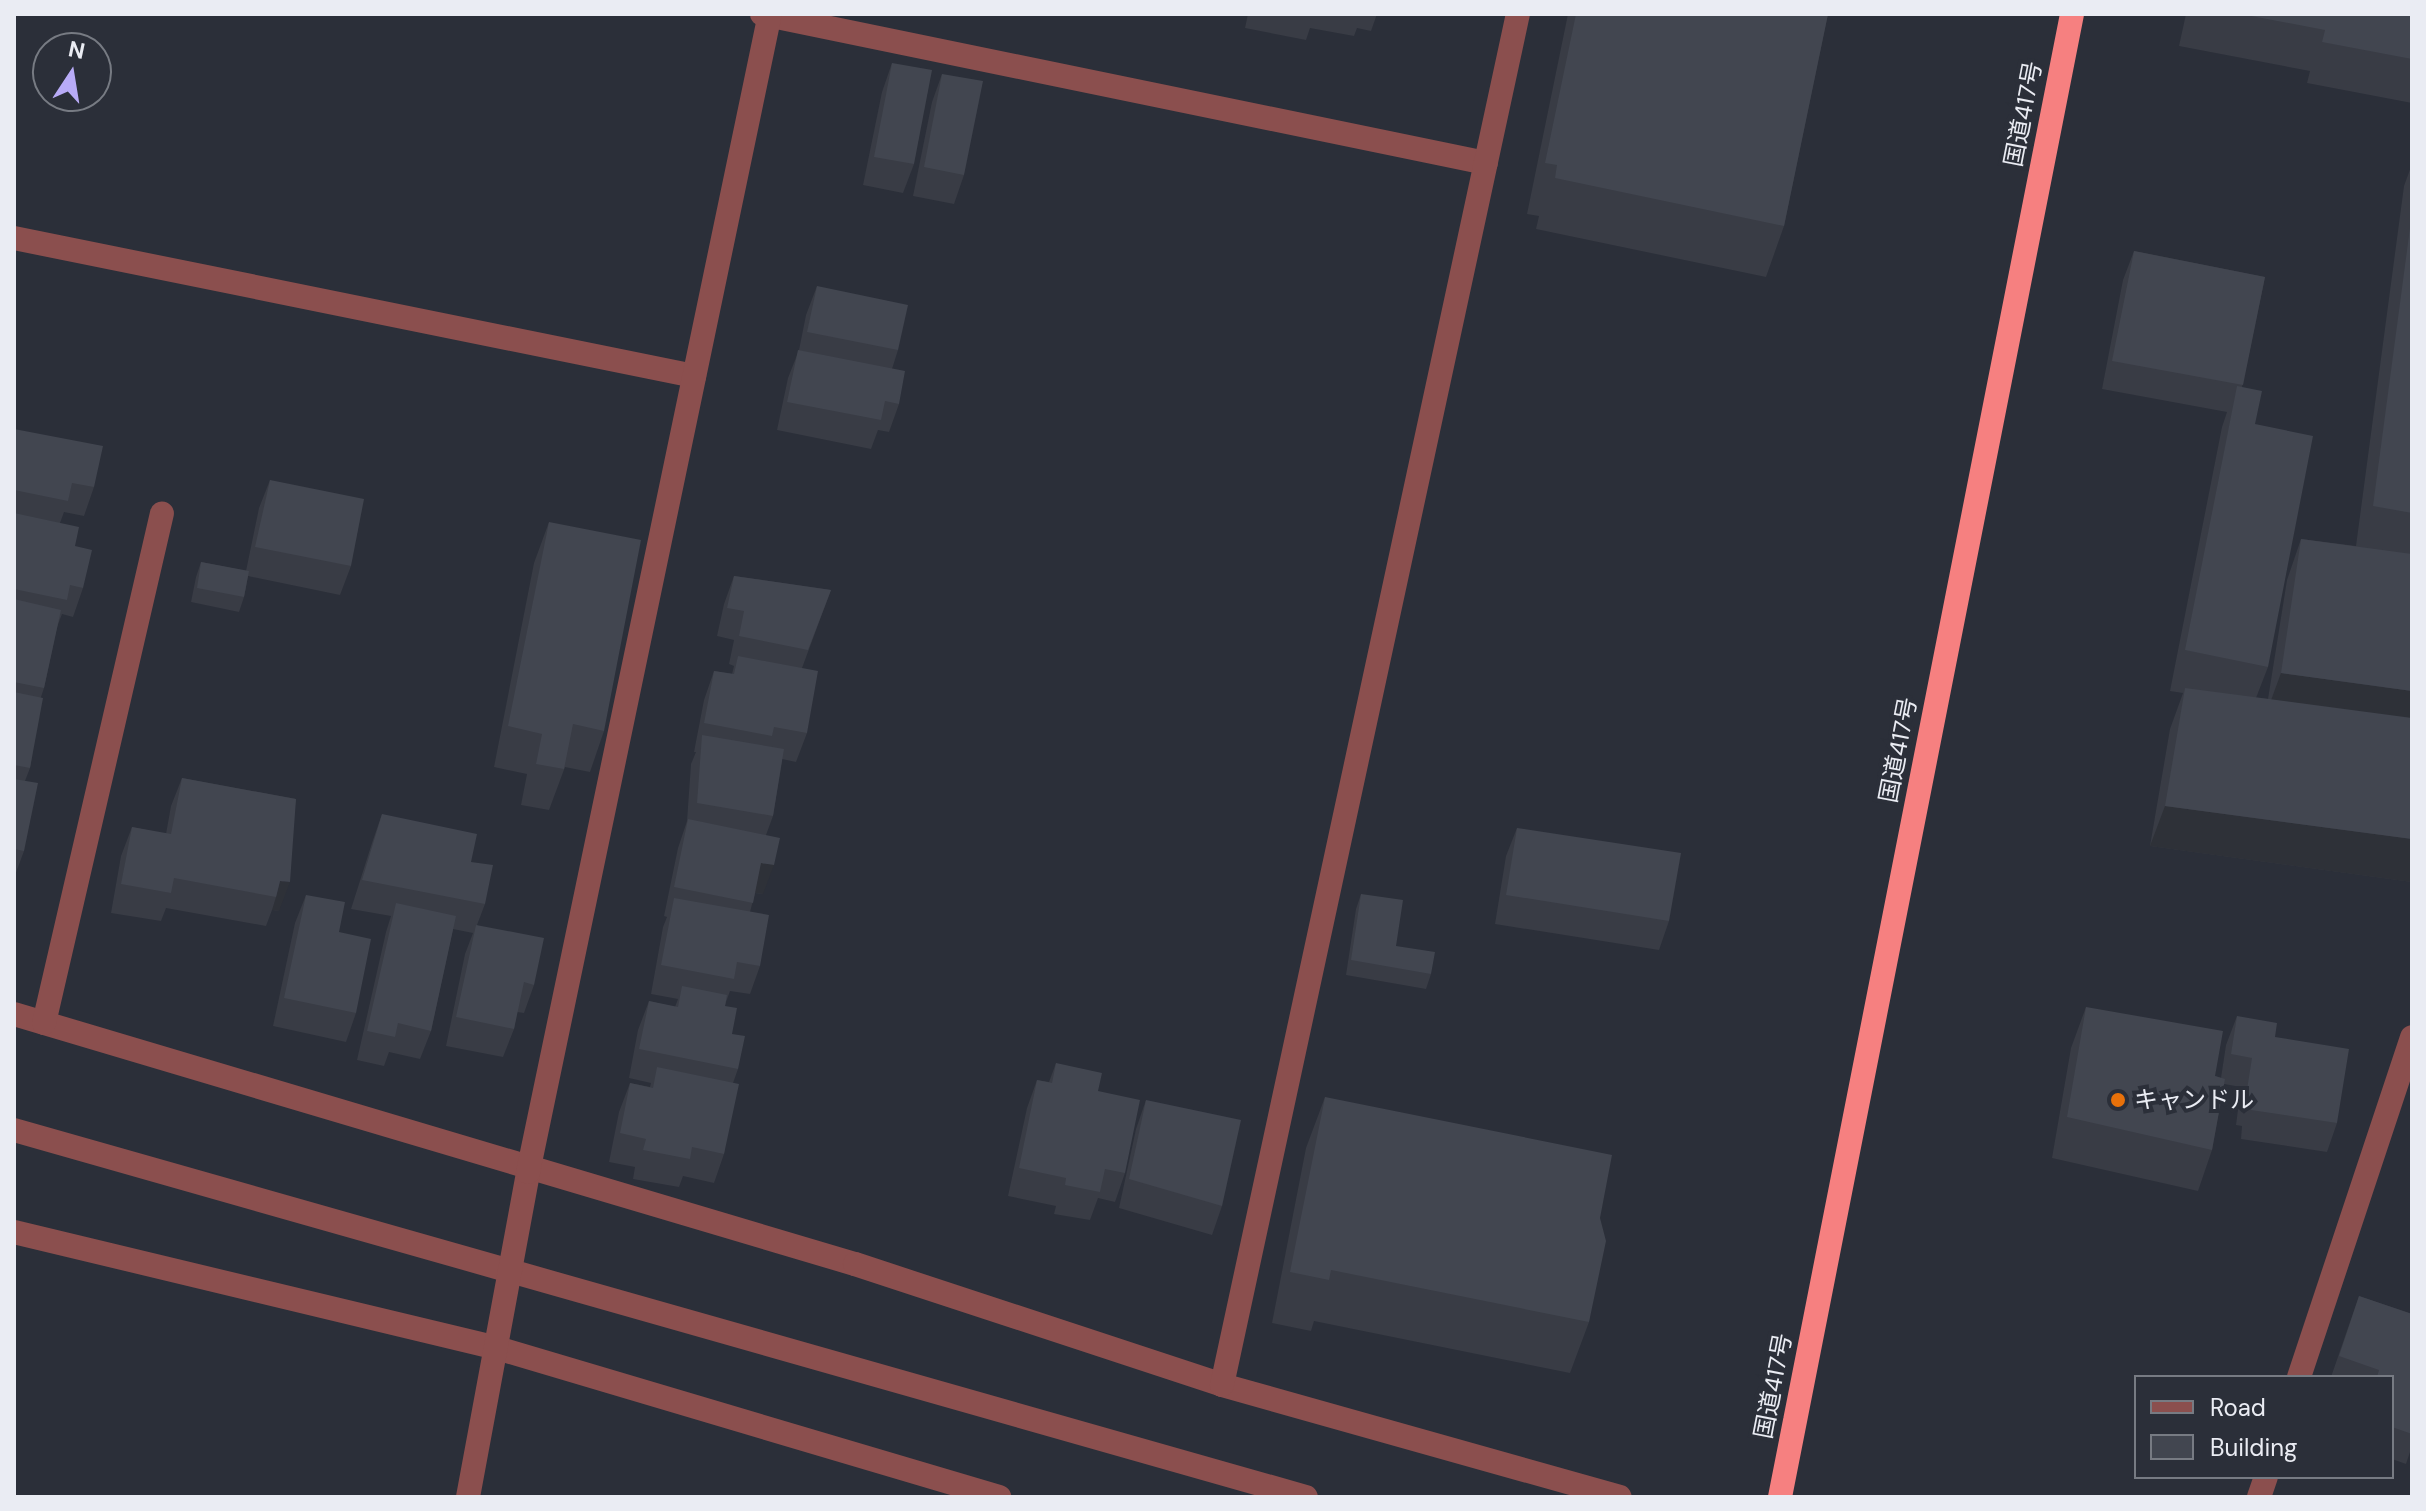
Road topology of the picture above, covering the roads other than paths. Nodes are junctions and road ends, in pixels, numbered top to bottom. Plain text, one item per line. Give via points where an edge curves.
1 (1518, 14) edge
2 (2072, 14) edge
3 (767, 15) edge
4 (1486, 163) junction
5 (14, 238) edge
6 (694, 376) junction
7 (162, 513) dead end
8 (14, 1014) edge
9 (44, 1023) junction
10 (2412, 1037) edge
11 (14, 1130) edge
12 (528, 1172) junction
13 (14, 1232) edge
14 (511, 1271) junction
15 (497, 1348) junction
16 (2300, 1375) edge
17 (1222, 1385) junction
18 (468, 1497) edge
19 (999, 1497) edge
20 (1306, 1497) edge
21 (1620, 1497) edge
22 (1780, 1497) edge

1 - 4 street
2 - 22 highway, 国道417号
3 - 4 street
3 - 6 street
4 - 17 street
5 - 6 street
6 - 12 street
7 - 9 street
8 - 9 street
9 - 12 street
10 - 16 street
11 - 14 street
12 - 14 street
12 - 17 street via 855,1264
13 - 15 street
14 - 15 street
14 - 20 street
15 - 18 street
15 - 19 street
17 - 21 street

